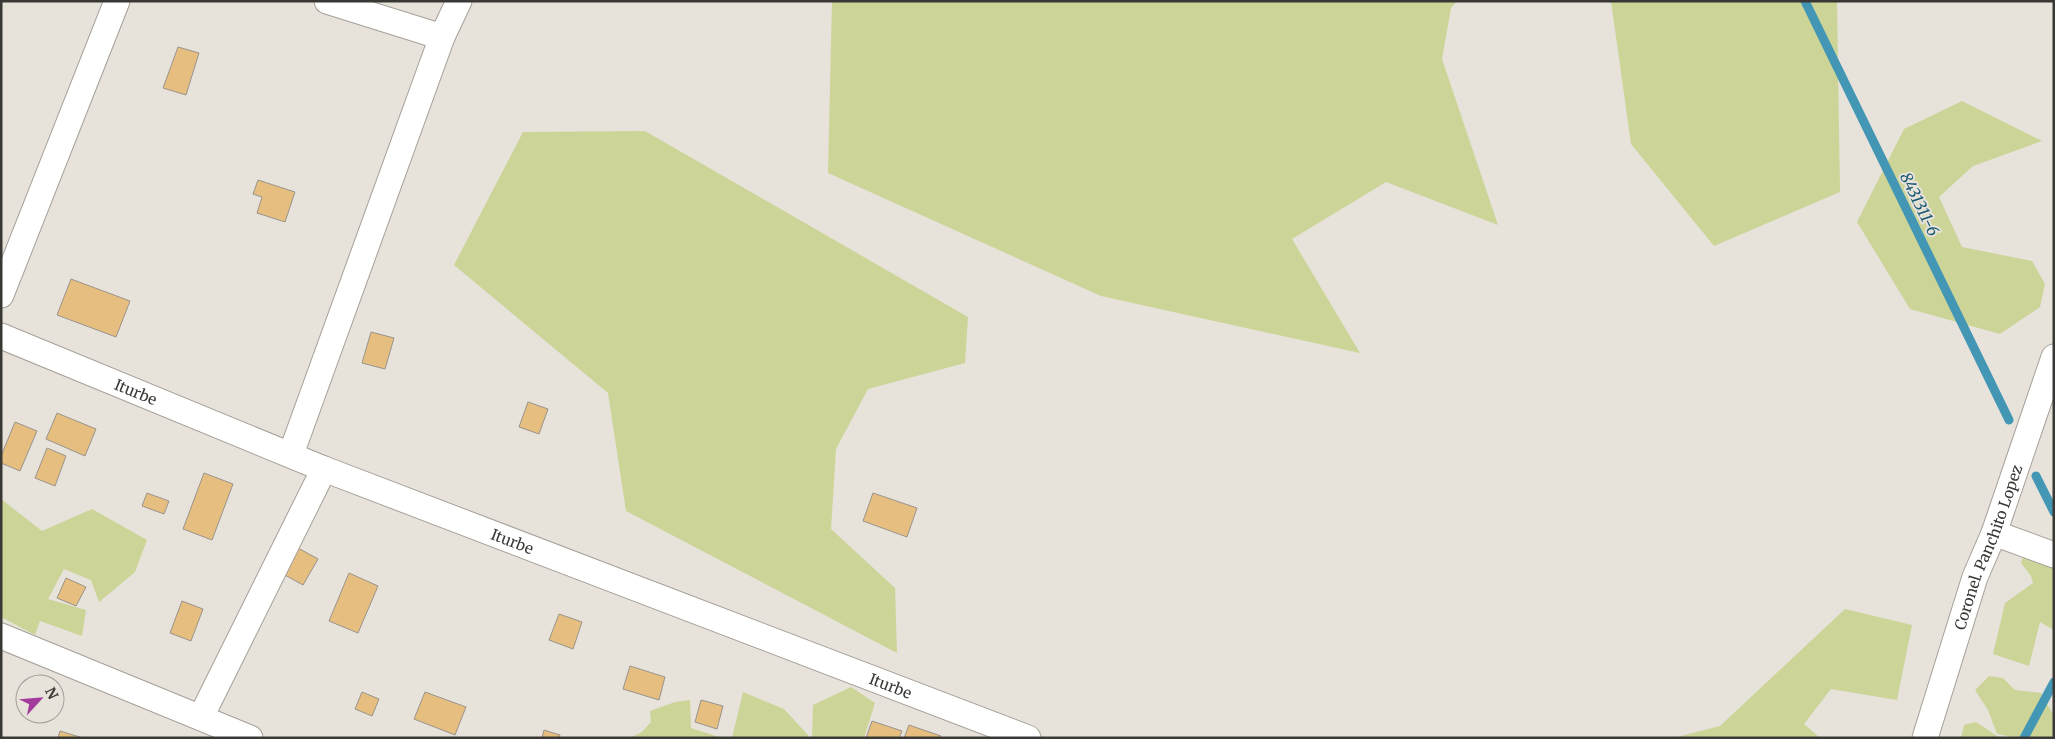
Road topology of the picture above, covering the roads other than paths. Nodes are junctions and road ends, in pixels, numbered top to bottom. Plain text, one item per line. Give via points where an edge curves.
1 (117, 1) edge
2 (327, 1) edge
3 (459, 1) edge
4 (442, 37) junction
5 (1, 295) edge
6 (1, 336) edge
7 (2054, 357) edge
8 (291, 454) junction
9 (324, 469) junction
10 (1994, 532) junction
11 (2054, 556) edge
12 (1, 636) edge
13 (201, 718) junction
14 (250, 738) edge
15 (1028, 738) edge
16 (1925, 738) edge

1 - 5 street
2 - 4 street
3 - 4 street
4 - 8 street
6 - 8 street, Iturbe
7 - 10 street, Coronel. Panchito Lopez
8 - 9 street, Iturbe
9 - 13 street
9 - 15 street, Iturbe
10 - 11 street
10 - 16 street, Coronel. Panchito Lopez via 1975,577
12 - 13 street
13 - 14 street

